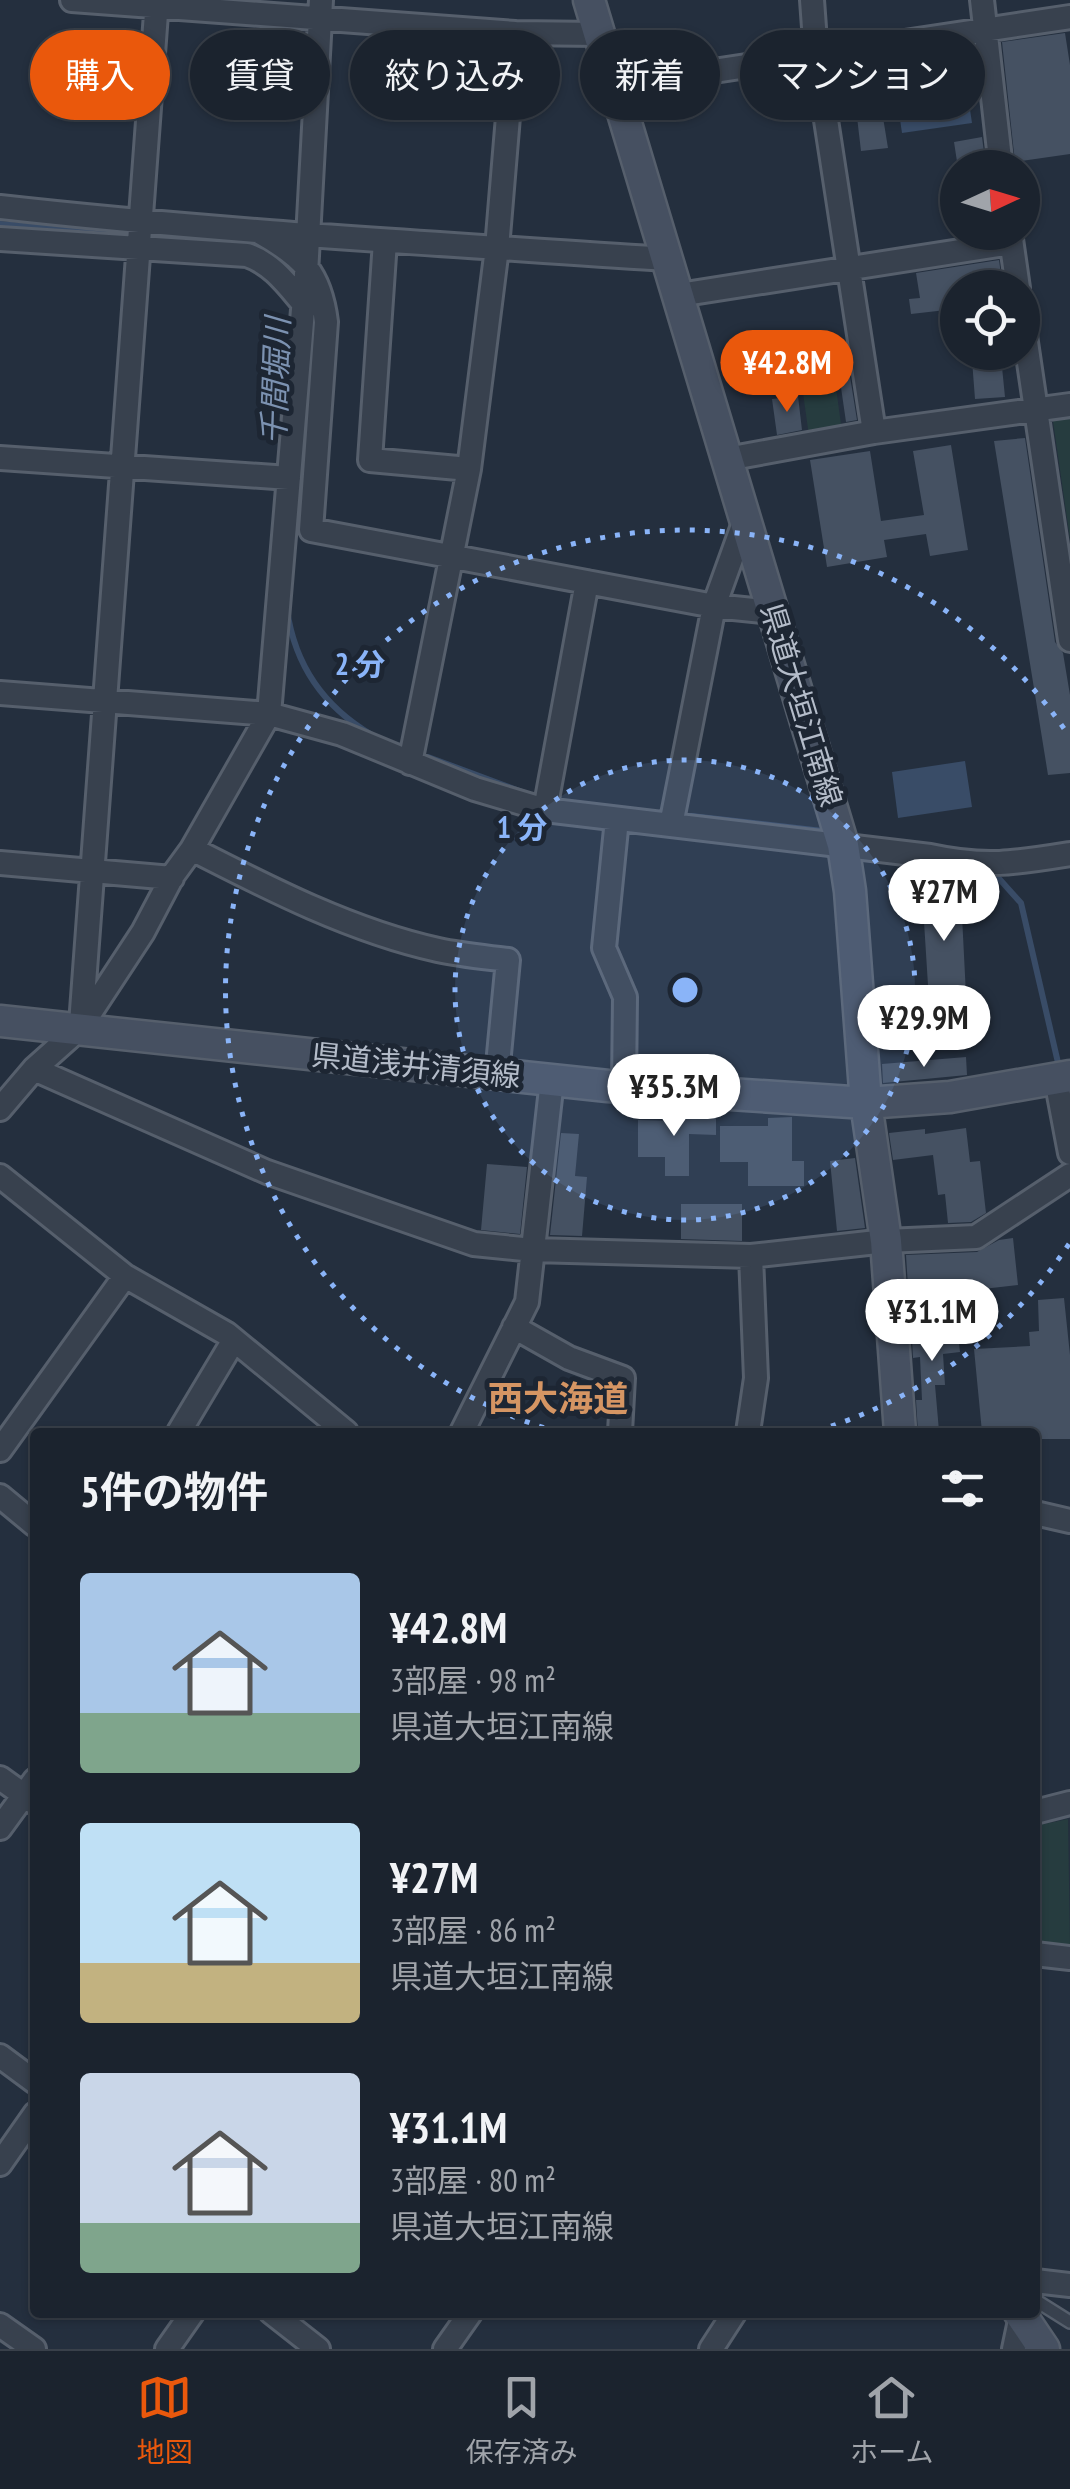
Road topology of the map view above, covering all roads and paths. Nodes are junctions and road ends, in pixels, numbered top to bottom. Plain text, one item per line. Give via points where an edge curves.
1 (72, 0) edge
2 (589, 0) edge
3 (812, 0) edge
4 (982, 0) edge
5 (157, 4) edge
6 (320, 9) edge
7 (1070, 17) edge
8 (490, 30) edge
9 (598, 30) edge
10 (814, 30) edge
11 (983, 30) joint
12 (985, 45) edge
13 (507, 120) edge
14 (626, 120) edge
15 (826, 120) edge
16 (999, 150) edge
17 (0, 207) edge
18 (261, 233) junction
19 (140, 234) junction
20 (308, 236) junction
21 (0, 239) edge
22 (385, 241) junction
23 (497, 248) junction
24 (943, 250) edge
25 (666, 259) junction
26 (848, 267) junction
27 (304, 284) junction
28 (679, 295) junction
29 (1031, 370) edge
30 (1070, 405) edge
31 (1038, 410) junction
32 (874, 432) junction
33 (0, 458) edge
34 (727, 459) junction
35 (123, 464) junction
36 (469, 469) junction
37 (299, 483) junction
38 (745, 520) junction
39 (453, 555) junction
40 (587, 582) junction
41 (714, 606) junction
42 (772, 612) junction
43 (1070, 636) edge
44 (0, 693) edge
45 (104, 700) junction
46 (270, 714) junction
47 (410, 763) junction
48 (545, 810) junction
49 (618, 819) junction
50 (671, 825) junction
51 (843, 845) junction
52 (192, 850) junction
53 (1070, 854) edge
54 (0, 863) edge
55 (90, 871) junction
56 (172, 878) junction
57 (0, 1020) edge
58 (80, 1028) junction
59 (34, 1069) junction
60 (497, 1075) junction
61 (1061, 1078) edge
62 (552, 1080) junction
63 (624, 1087) junction
64 (866, 1102) junction
65 (0, 1109) edge
66 (1070, 1153) edge
67 (1070, 1175) edge
68 (0, 1176) edge
69 (886, 1241) junction
70 (533, 1250) junction
71 (751, 1256) junction
72 (125, 1276) junction
73 (514, 1327) junction
74 (234, 1340) junction
75 (182, 1428) edge
76 (341, 1428) edge
77 (464, 1428) edge
78 (620, 1428) edge
79 (749, 1428) edge
80 (900, 1428) edge
81 (0, 1450) edge
82 (0, 1496) edge
83 (1040, 1514) edge
84 (30, 1521) edge
85 (1070, 1521) edge
86 (0, 1778) edge
87 (30, 1792) edge
88 (30, 1793) edge
89 (1070, 1803) edge
90 (1040, 1811) edge
91 (0, 1828) edge
92 (1040, 1955) edge
93 (1070, 1958) edge
94 (0, 2056) edge
95 (30, 2078) edge
96 (30, 2121) edge
97 (0, 2164) edge
98 (1040, 2282) edge
99 (1070, 2286) edge
100 (1040, 2314) edge
101 (189, 2318) edge
102 (279, 2318) edge
103 (467, 2318) edge
104 (731, 2318) edge
105 (1023, 2318) edge
106 (1029, 2318) edge
107 (1070, 2322) edge
108 (0, 2325) edge
109 (34, 2349) edge
110 (167, 2349) edge
111 (318, 2349) edge
112 (445, 2349) edge
113 (711, 2349) edge
114 (1014, 2349) edge
115 (1044, 2349) edge

1 - 5 street
2 - 9 main road, 県道大垣江南線
3 - 10 street
4 - 11 street
5 - 6 street
5 - 19 street
6 - 8 street
6 - 20 street
7 - 11 street
12 - 16 street
13 - 23 street
14 - 25 main road, 県道大垣江南線
15 - 26 street
17 - 19 street
18 - 19 street
18 - 20 street
18 - 27 street via 289,248
19 - 21 street
19 - 27 street via 259,259
19 - 35 street
20 - 22 street
20 - 27 street
22 - 23 street
22 - 36 street via 370,460
23 - 25 street
23 - 36 street
24 - 26 street
25 - 28 main road, 県道大垣江南線
26 - 28 street
26 - 32 street
27 - 37 street
27 - 37 street via 323,298 326,322
28 - 34 main road, 県道大垣江南線
29 - 31 street
30 - 31 street
31 - 32 street
31 - 43 street
32 - 34 street
33 - 35 street
34 - 38 main road, 県道大垣江南線
35 - 37 street
35 - 45 street
36 - 39 street
37 - 39 street via 311,530
37 - 46 street
38 - 41 street
38 - 42 main road, 県道大垣江南線
39 - 40 street
39 - 47 street
40 - 41 street
40 - 48 street
41 - 42 street
41 - 50 street
42 - 51 main road, 県道大垣江南線
44 - 45 street
45 - 46 street
45 - 55 street
46 - 47 street
46 - 52 street
47 - 48 street
48 - 49 street
49 - 50 street
49 - 63 street via 604,948 624,996
50 - 51 street
51 - 53 street via 1001,866
51 - 64 main road, 県道大垣江南線
52 - 56 street
52 - 60 street via 378,933 508,960
54 - 55 street
55 - 56 street
55 - 58 street
56 - 58 street
57 - 58 main road, 県道浅井清須線
58 - 59 street
58 - 60 main road, 県道浅井清須線
59 - 65 street
59 - 70 street via 267,1172 474,1244
60 - 62 main road, 県道浅井清須線
61 - 64 main road, 県道浅井清須線 via 950,1097
61 - 66 street
62 - 63 main road, 県道浅井清須線
62 - 70 street
63 - 64 main road, 県道浅井清須線
64 - 69 main road, 県道大垣江南線
67 - 69 street via 976,1237
68 - 72 street
69 - 71 street
69 - 80 main road, 県道大垣江南線
70 - 71 street
70 - 73 street via 527,1302
71 - 79 street via 756,1378
72 - 74 street
72 - 81 street
73 - 77 street
73 - 78 street via 623,1378
74 - 75 street
74 - 76 street
82 - 84 street
83 - 85 street
86 - 87 street
88 - 91 street
89 - 90 street
92 - 93 street
94 - 95 street
96 - 97 street
98 - 99 street
100 - 107 lane
101 - 110 street
102 - 111 street
103 - 112 street
104 - 113 street
105 - 114 street
106 - 115 main road
108 - 109 street

